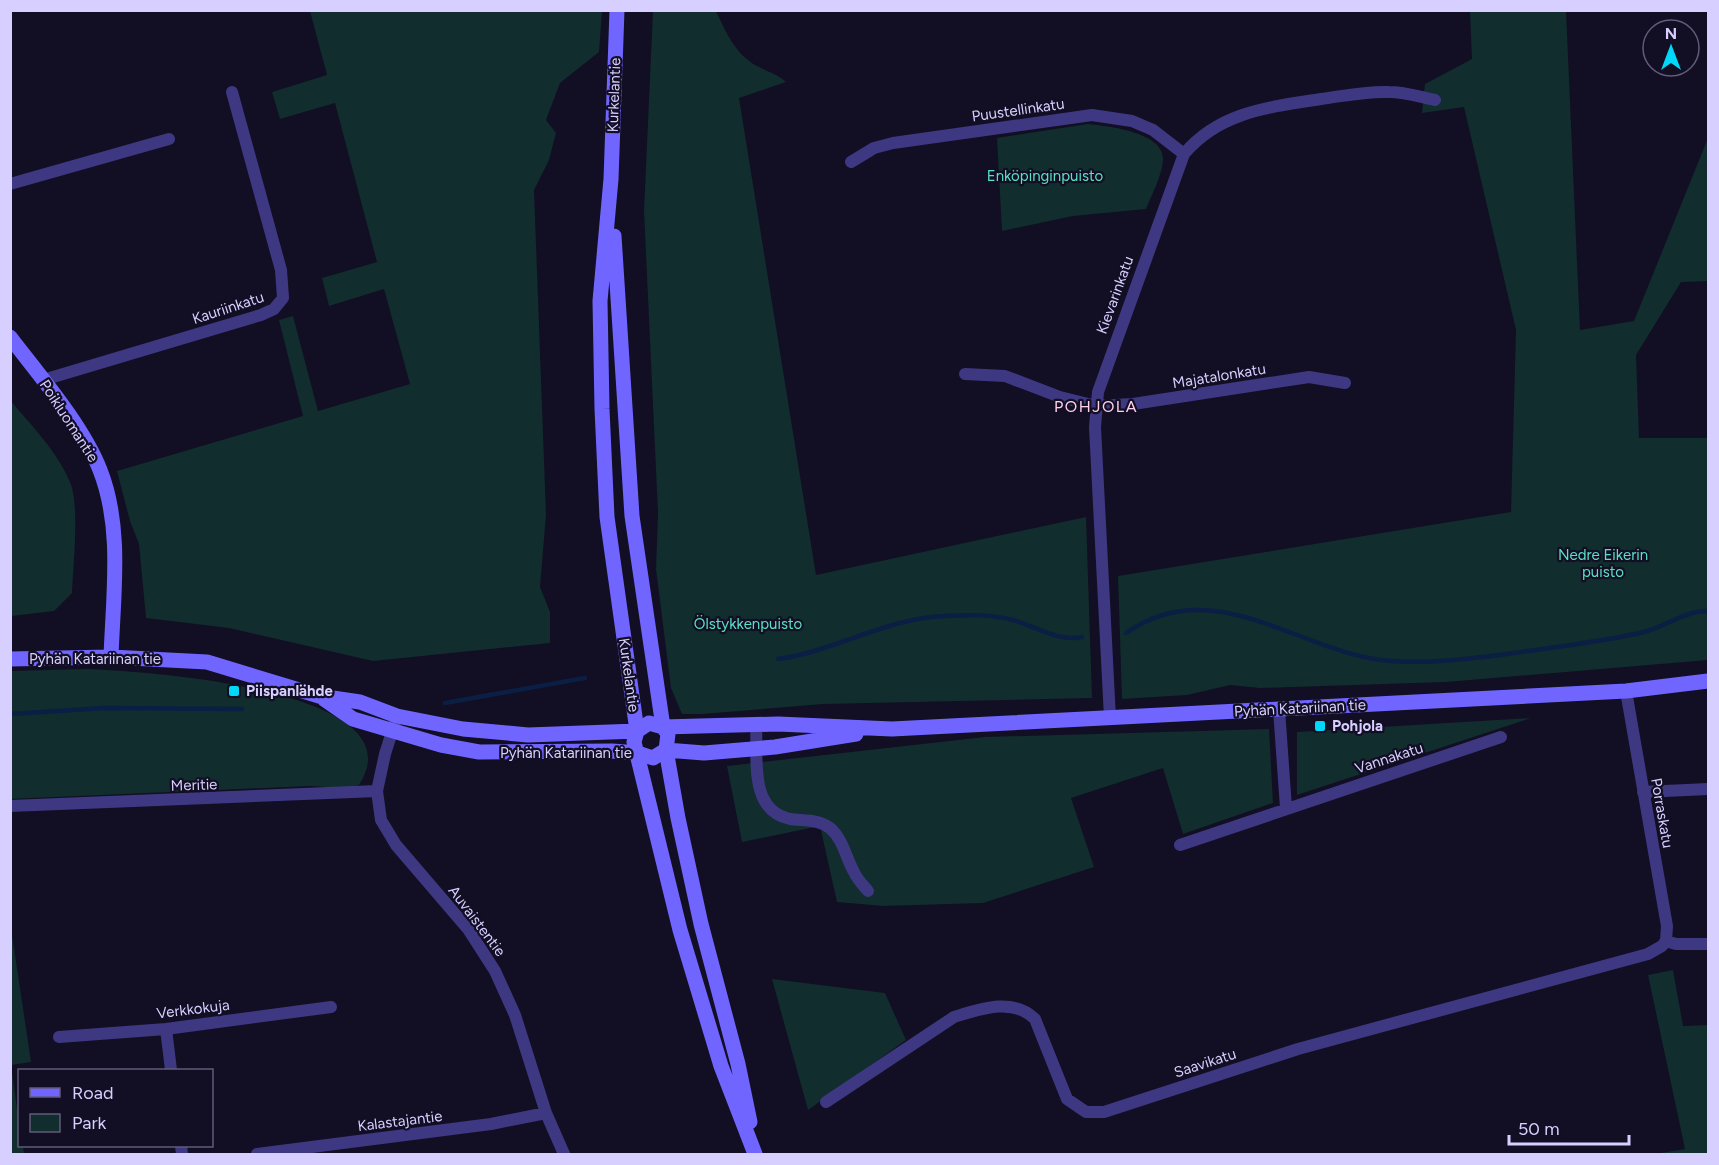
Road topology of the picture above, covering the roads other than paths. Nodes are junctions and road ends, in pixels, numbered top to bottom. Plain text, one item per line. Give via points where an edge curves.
1 (617, 10) edge
2 (232, 92) dead end
3 (1435, 100) dead end
4 (169, 138) dead end
5 (1184, 154) junction
6 (851, 162) dead end
7 (611, 179) junction
8 (10, 184) edge
9 (10, 337) edge
10 (965, 374) dead end
11 (43, 380) junction
12 (1345, 382) dead end
13 (1096, 406) junction
14 (111, 657) junction
15 (10, 659) edge
16 (1708, 681) edge
17 (1626, 691) junction
18 (319, 696) junction
19 (1279, 709) junction
20 (397, 716) junction
21 (1110, 718) junction
22 (756, 724) junction
23 (663, 727) junction
24 (892, 729) junction
25 (637, 731) junction
26 (393, 732) junction
27 (1501, 737) dead end
28 (757, 748) junction
29 (666, 750) junction
30 (638, 753) junction
31 (1708, 789) edge
32 (377, 791) junction
33 (1643, 792) junction
34 (10, 806) edge
35 (1286, 808) junction
36 (1180, 845) dead end
37 (868, 891) dead end
38 (1666, 941) junction
39 (1708, 944) edge
40 (331, 1007) dead end
41 (166, 1029) junction
42 (59, 1037) dead end
43 (171, 1069) edge
44 (826, 1102) dead end
45 (546, 1113) junction
46 (257, 1155) edge
47 (564, 1155) edge
48 (755, 1155) edge

1 - 7 street, Kurkelantie
2 - 11 street, Kauriinkatu via 281,270 283,298 274,309 261,315
3 - 5 street, Kievarinkatu via 1374,92 1267,108 1212,127
4 - 8 street
5 - 6 street, Puustellinkatu via 1153,130 1132,121 1092,115 893,143 874,148
5 - 13 street, Kievarinkatu via 1103,370
7 - 23 street, Kurkelantie via 632,516
7 - 25 street, Kurkelantie via 600,301 607,517
9 - 11 street, Poikluomantie
10 - 13 street, Majatalonkatu via 1005,376 1060,398
11 - 14 street, Poikluomantie via 89,448 107,493 114,541
12 - 13 street, Majatalonkatu via 1309,377 1133,404
13 - 21 street, Kievarinkatu
14 - 15 street, Pyhän Katariinan tie
14 - 18 street, Pyhän Katariinan tie via 207,662
16 - 17 street, Pyhän Katariinan tie
17 - 19 street, Pyhän Katariinan tie
17 - 33 street, Porraskatu
18 - 20 street, Pyhän Katariinan tie via 360,702
18 - 26 street, Pyhän Katariinan tie via 353,719
19 - 21 street, Pyhän Katariinan tie
19 - 35 street
20 - 25 street, Pyhän Katariinan tie via 528,735
20 - 26 street, Auvaistentie
21 - 24 street, Pyhän Katariinan tie
22 - 23 street, Pyhän Katariinan tie
22 - 24 street, Pyhän Katariinan tie
22 - 28 street
23 - 25 street, Pyhän Katariinan tie via 649,723
23 - 29 street, Kurkelantie via 668,734
24 - 28 street, Pyhän Katariinan tie
25 - 30 street, Kurkelantie via 634,742
26 - 30 street, Pyhän Katariinan tie via 479,752
26 - 32 street, Auvaistentie
27 - 35 street, Vannakatu
28 - 29 street, Pyhän Katariinan tie via 704,753
28 - 37 street via 759,788 769,810 778,816 822,823 831,829
29 - 30 street, Pyhän Katariinan tie via 653,758
29 - 48 street, Kurkelantie
30 - 48 street, Kurkelantie via 680,930 720,1066
31 - 33 street
32 - 34 street, Meritie
32 - 45 street, Auvaistentie via 387,833 468,929 495,971 515,1015
33 - 38 street, Porraskatu via 1667,927
35 - 36 street, Vannakatu
38 - 39 street
38 - 44 street, Saavikatu via 1648,954 1288,1051 1104,1112 1086,1112 1067,1099 1035,1019 1028,1011 1007,1006 954,1017
40 - 41 street, Verkkokuja
41 - 42 street, Verkkokuja
41 - 43 street
45 - 46 street, Kalastajantie
45 - 47 street, Auvaistentie

